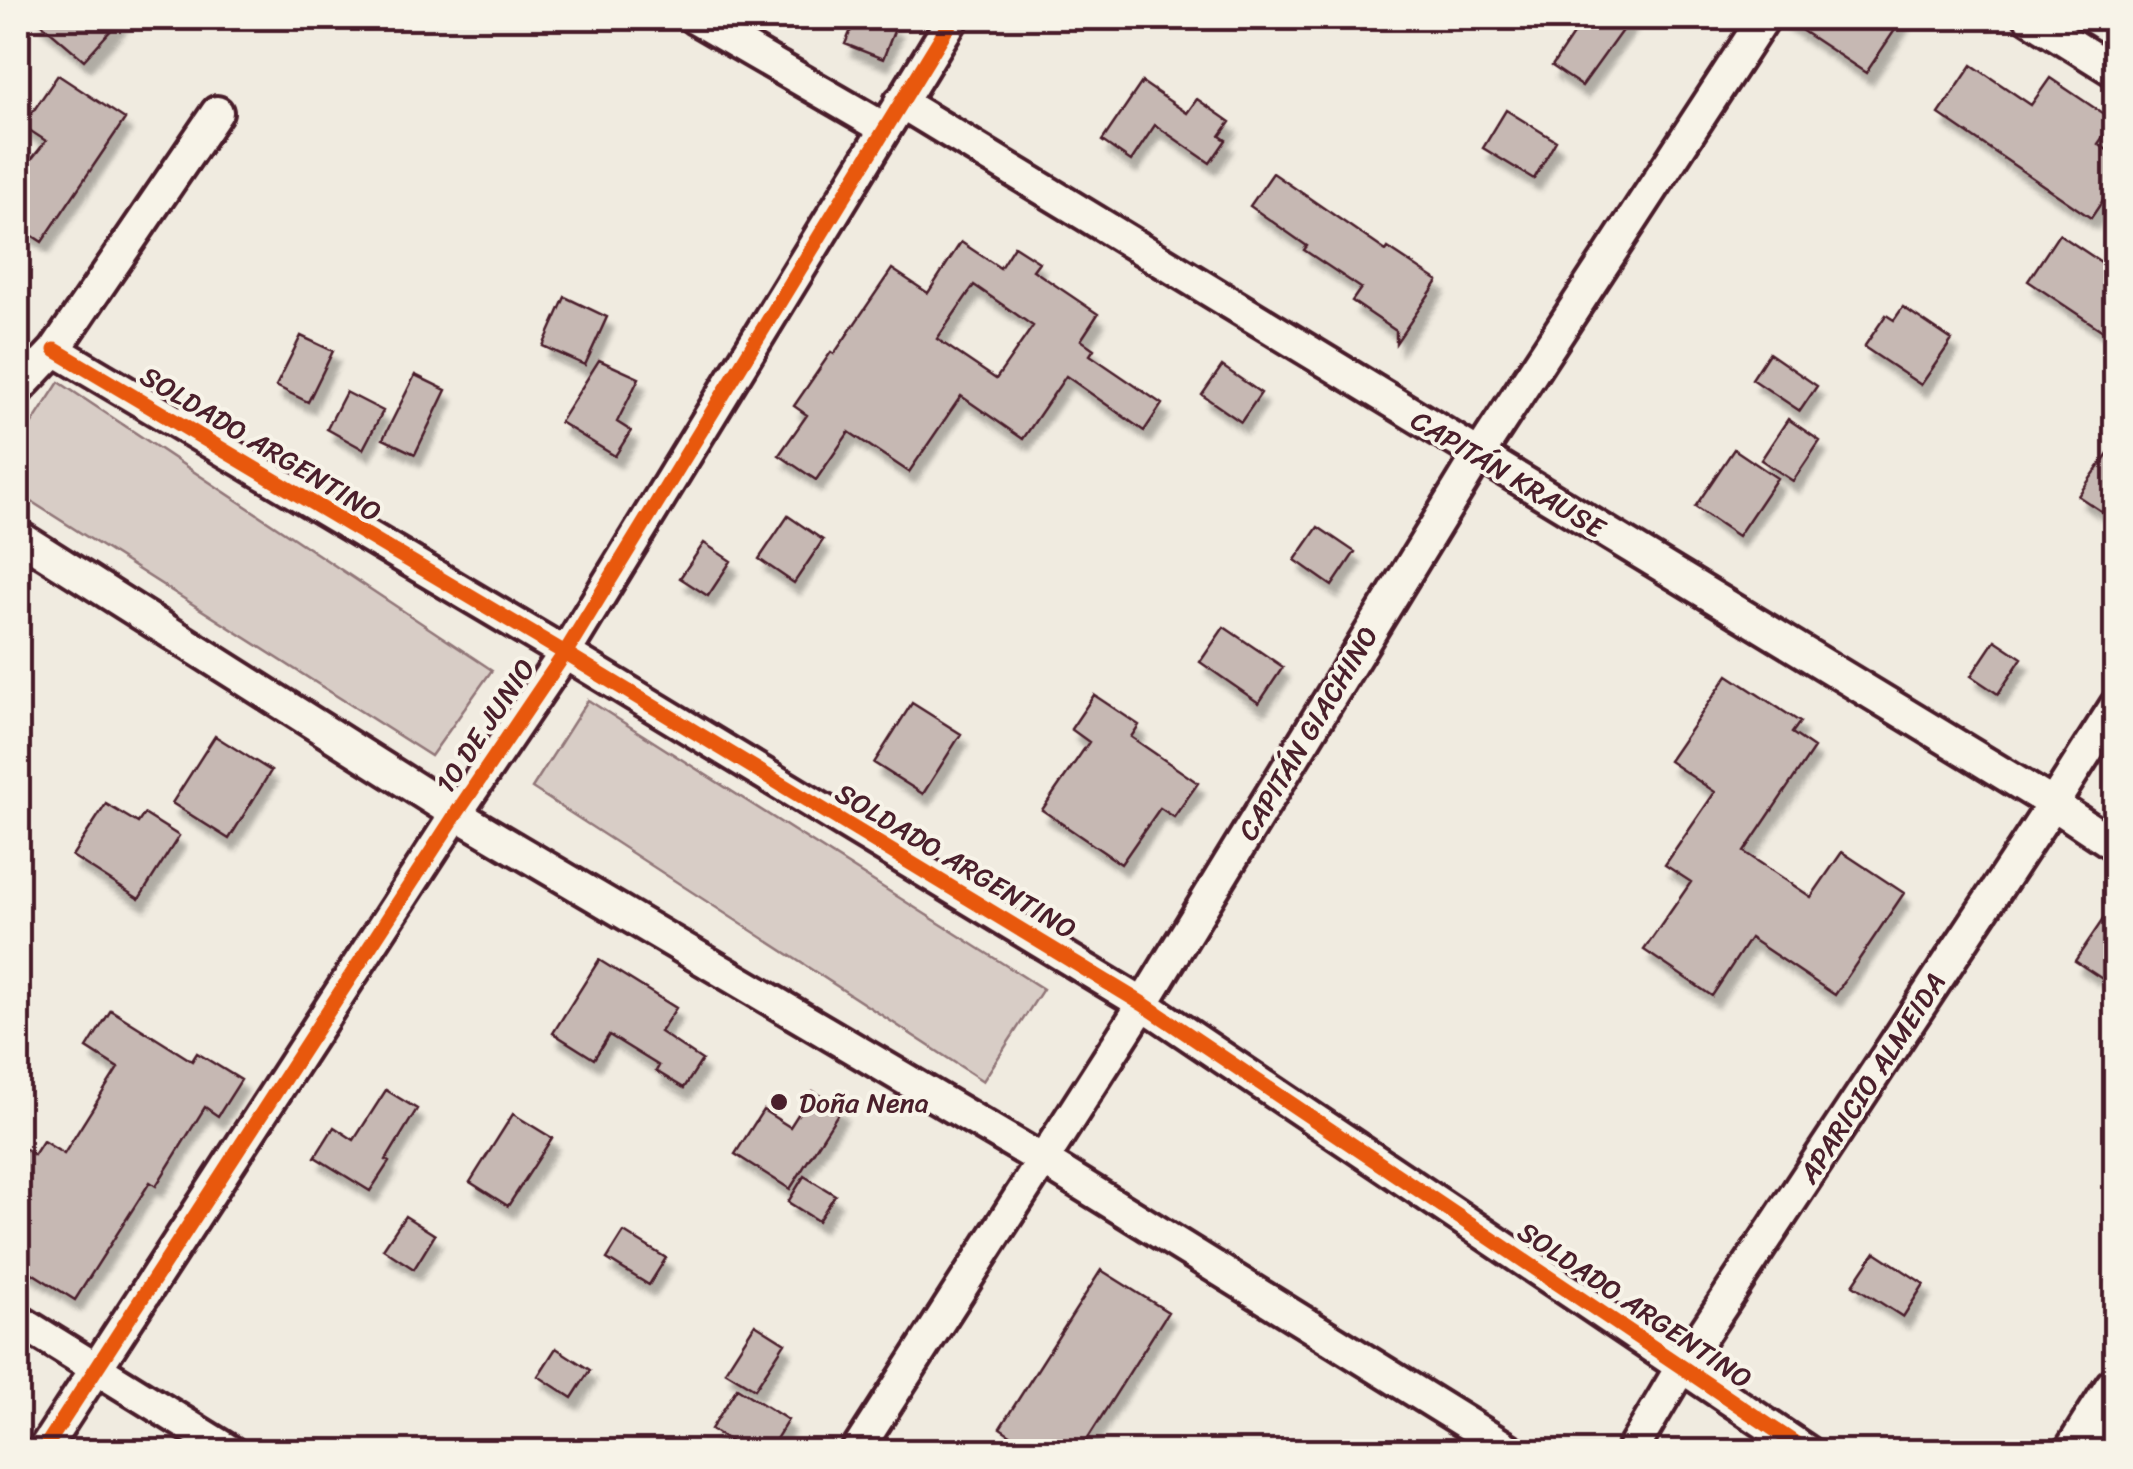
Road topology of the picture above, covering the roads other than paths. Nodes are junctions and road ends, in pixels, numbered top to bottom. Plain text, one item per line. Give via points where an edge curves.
1 (694, 18) edge
2 (953, 18) edge
3 (1764, 18) edge
4 (2030, 18) edge
5 (2116, 72) edge
6 (900, 102) junction
7 (217, 112) dead end
8 (884, 128) junction
9 (54, 350) junction
10 (18, 388) edge
11 (1478, 456) junction
12 (18, 536) edge
13 (564, 653) junction
14 (2116, 705) edge
15 (2054, 804) junction
16 (456, 814) junction
17 (2116, 846) edge
18 (1143, 1004) junction
19 (1044, 1161) junction
20 (18, 1320) edge
21 (1682, 1366) junction
22 (97, 1370) junction
23 (2116, 1389) edge
24 (42, 1452) edge
25 (230, 1452) edge
26 (856, 1452) edge
27 (1513, 1452) edge
28 (1631, 1452) edge
29 (1808, 1452) edge
30 (2076, 1452) edge

1 - 8 street
2 - 6 street, 10 DE JUNIO
3 - 11 street, CAPITÁN GIACHINO
4 - 5 street
6 - 8 street, 10 DE JUNIO
6 - 11 street, CAPITÁN KRAUSE
7 - 9 street
8 - 13 street, 10 DE JUNIO
9 - 10 street
9 - 13 street, SOLDADO ARGENTINO
11 - 15 street, CAPITÁN KRAUSE
11 - 18 street, CAPITÁN GIACHINO
12 - 16 street
13 - 16 street, 10 DE JUNIO
13 - 18 street, SOLDADO ARGENTINO
14 - 15 street, APARICIO ALMEIDA
15 - 17 street, CAPITÁN KRAUSE
15 - 21 street, APARICIO ALMEIDA
16 - 19 street
16 - 22 street, 10 DE JUNIO
18 - 19 street, CAPITÁN GIACHINO
18 - 21 street, SOLDADO ARGENTINO
19 - 26 street, CAPITÁN GIACHINO
19 - 27 street
20 - 22 street
21 - 28 street, APARICIO ALMEIDA
21 - 29 street, SOLDADO ARGENTINO
22 - 24 street, 10 DE JUNIO
22 - 25 street
23 - 30 main road

